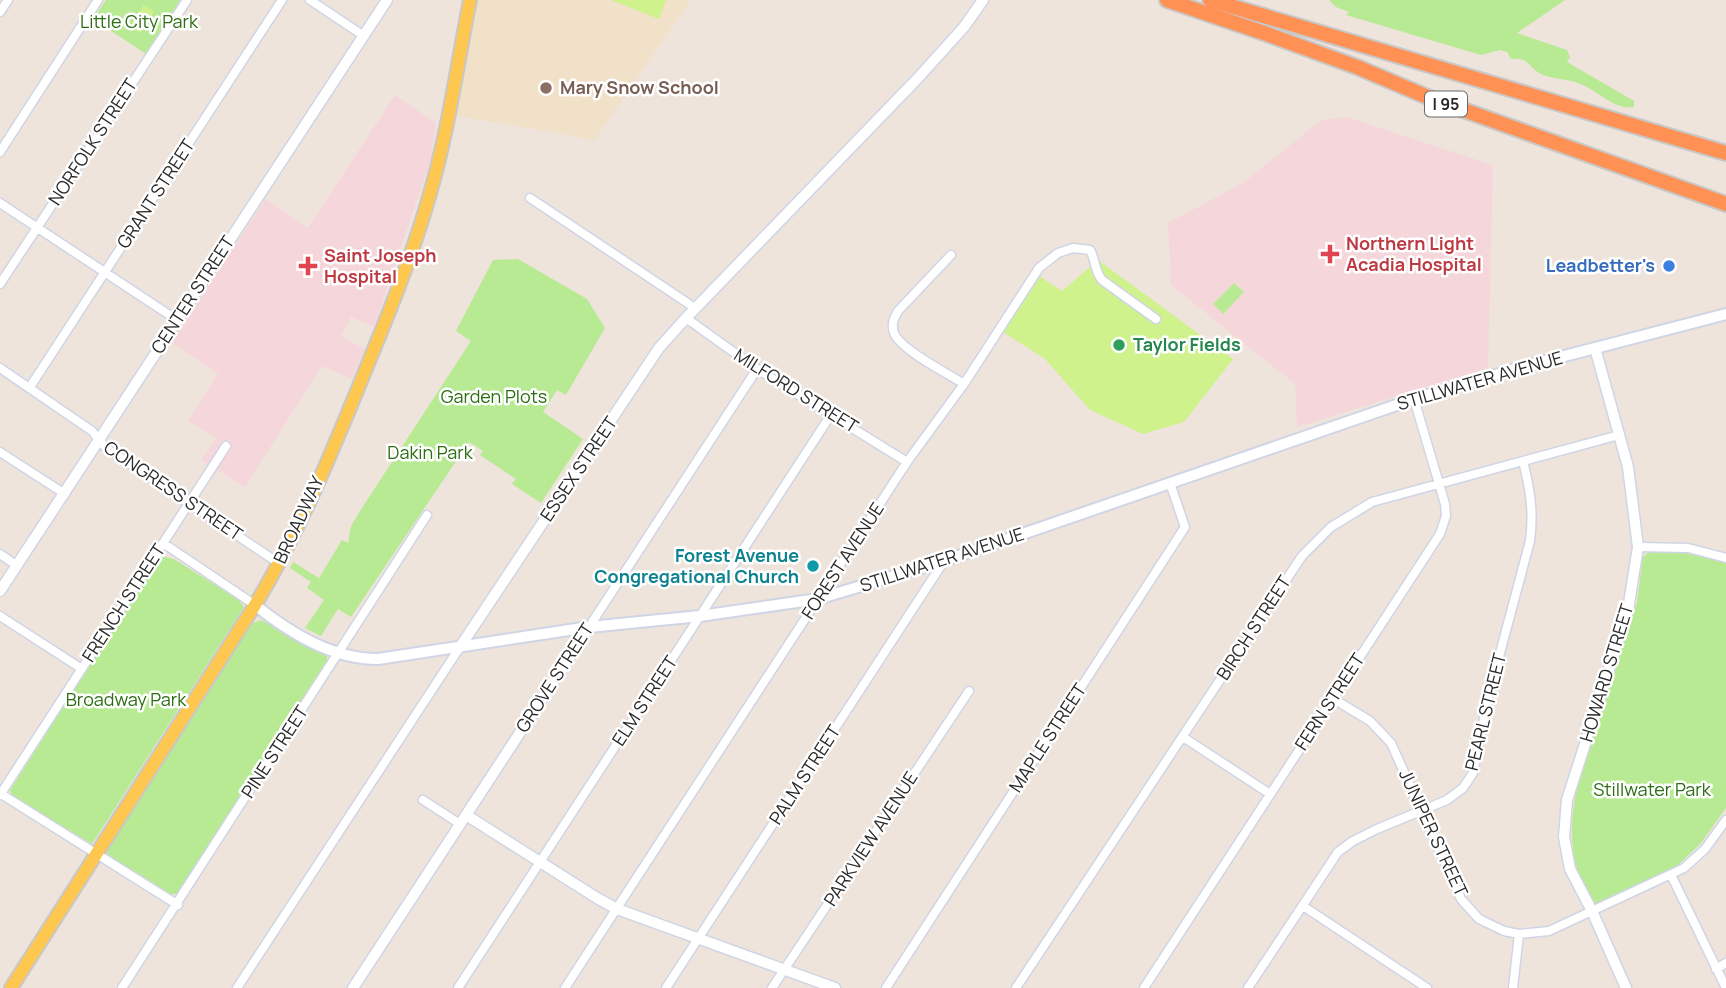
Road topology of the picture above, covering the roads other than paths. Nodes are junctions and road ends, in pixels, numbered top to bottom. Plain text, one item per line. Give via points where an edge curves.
1 (8, 0) edge
2 (98, 0) edge
3 (187, 0) edge
4 (282, 0) edge
5 (310, 0) edge
6 (387, 0) edge
7 (470, 0) edge
8 (983, 0) edge
9 (1167, 0) edge
10 (1210, 0) edge
11 (0, 12) edge
12 (364, 36) junction
13 (0, 152) edge
14 (1726, 153) edge
15 (530, 198) dead end
16 (0, 203) edge
17 (1726, 204) edge
18 (37, 228) junction
19 (951, 255) dead end
20 (105, 272) junction
21 (0, 284) edge
22 (695, 308) junction
23 (1726, 314) edge
24 (686, 318) junction
25 (1156, 319) dead end
26 (177, 320) junction
27 (1595, 348) junction
28 (0, 368) edge
29 (757, 369) junction
30 (964, 384) junction
31 (30, 387) junction
32 (1414, 399) junction
33 (832, 413) junction
34 (1619, 435) junction
35 (98, 439) junction
36 (226, 446) dead end
37 (0, 452) edge
38 (1523, 461) junction
39 (906, 462) junction
40 (1170, 483) junction
41 (1439, 483) junction
42 (65, 494) junction
43 (188, 502) junction
44 (427, 515) dead end
45 (163, 543) junction
46 (1638, 547) junction
47 (0, 554) edge
48 (1726, 558) edge
49 (944, 561) junction
50 (280, 564) junction
51 (16, 565) junction
52 (0, 591) edge
53 (818, 598) junction
54 (255, 605) junction
55 (0, 616) edge
56 (700, 616) junction
57 (589, 627) junction
58 (460, 647) junction
59 (339, 653) junction
60 (82, 669) junction
61 (969, 691) dead end
62 (1332, 698) junction
63 (1183, 737) junction
64 (1, 794) edge
65 (1270, 794) junction
66 (423, 800) dead end
67 (1423, 812) junction
68 (463, 820) junction
69 (1726, 820) edge
70 (97, 853) junction
71 (541, 862) junction
72 (1671, 875) junction
73 (178, 905) junction
74 (1303, 906) junction
75 (617, 909) junction
76 (1592, 911) junction
77 (1519, 934) junction
78 (698, 939) junction
79 (1726, 963) edge
80 (785, 969) junction
81 (1716, 969) junction
82 (11, 988) edge
83 (122, 988) edge
84 (237, 988) edge
85 (353, 988) edge
86 (458, 988) edge
87 (565, 988) edge
88 (666, 988) edge
89 (772, 988) edge
90 (835, 988) edge
91 (886, 988) edge
92 (1016, 988) edge
93 (1144, 988) edge
94 (1248, 988) edge
95 (1427, 988) edge
96 (1513, 988) edge
97 (1626, 988) edge
98 (1726, 988) edge

1 - 11 street
2 - 13 street
3 - 18 street, NORFOLK STREET
4 - 20 street, GRANT STREET
5 - 12 street
6 - 12 street, CENTER STREET
7 - 50 main road, BROADWAY via 442,149 422,220 349,412
8 - 22 street, ESSEX STREET via 917,79
9 - 17 highway, I 95
10 - 14 highway, I 95
12 - 26 street, CENTER STREET
15 - 22 street
16 - 18 street
18 - 20 street
18 - 21 street, NORFOLK STREET
19 - 30 street via 898,311 894,332 901,343
20 - 26 street
20 - 31 street, GRANT STREET
22 - 24 street, ESSEX STREET
23 - 27 main road, STILLWATER AVENUE
24 - 29 street, MILFORD STREET
24 - 58 street, ESSEX STREET via 659,348
25 - 30 street, FOREST AVENUE via 1102,280 1090,250 1073,248 1058,253 1039,268
26 - 35 street, CENTER STREET
27 - 32 main road, STILLWATER AVENUE
27 - 34 street, HOWARD STREET
28 - 31 street, CONGRESS STREET
29 - 33 street, MILFORD STREET
29 - 57 street, GROVE STREET
30 - 39 street, FOREST AVENUE
31 - 35 street, CONGRESS STREET
32 - 40 main road, STILLWATER AVENUE
32 - 41 street, FERN STREET
33 - 39 street, MILFORD STREET
33 - 56 street, ELM STREET
34 - 38 street, BIRCH STREET
34 - 46 street, HOWARD STREET via 1628,467
35 - 42 street, CENTER STREET
35 - 43 street, CONGRESS STREET
36 - 43 street, FRENCH STREET
37 - 42 street
38 - 41 street, BIRCH STREET
38 - 67 street, PEARL STREET via 1532,497 1530,541 1489,694 1474,773 1463,788
39 - 53 street, FOREST AVENUE
40 - 49 main road, STILLWATER AVENUE
40 - 91 street, MAPLE STREET via 1185,527
41 - 62 street, FERN STREET via 1446,505 1440,534
41 - 63 street, BIRCH STREET via 1372,502 1331,527 1301,555
42 - 51 street, CENTER STREET
43 - 45 street, FRENCH STREET
43 - 50 street, CONGRESS STREET
44 - 59 street, PINE STREET
45 - 54 street, STILLWATER AVENUE
45 - 60 street, FRENCH STREET
46 - 48 street via 1688,548
46 - 76 street, HOWARD STREET via 1628,610 1564,820 1570,869
47 - 51 street
49 - 53 main road, STILLWATER AVENUE
49 - 78 street, PALM STREET
50 - 54 main road, BROADWAY
51 - 52 street, CENTER STREET
53 - 56 main road, STILLWATER AVENUE
53 - 75 street, FOREST AVENUE
54 - 59 main road, STILLWATER AVENUE via 313,644
54 - 70 main road, BROADWAY
55 - 60 street
56 - 57 main road, STILLWATER AVENUE
56 - 71 street, ELM STREET
57 - 58 main road, STILLWATER AVENUE
57 - 68 street, GROVE STREET
58 - 59 main road, STILLWATER AVENUE via 378,659
58 - 84 street, ESSEX STREET
59 - 73 street, PINE STREET
60 - 64 street, FRENCH STREET
61 - 80 street, PARKVIEW AVENUE
62 - 65 street, FERN STREET
62 - 67 street, JUNIPER STREET via 1381,730
63 - 65 street
63 - 92 street, BIRCH STREET
64 - 70 street
65 - 93 street, FERN STREET
66 - 68 street
67 - 74 street, PEARL STREET via 1353,841 1328,865
67 - 77 street, JUNIPER STREET via 1469,910 1489,925
68 - 71 street
68 - 85 street, GROVE STREET
69 - 72 street, JUNIPER STREET via 1693,861
70 - 73 street
70 - 82 main road, BROADWAY
71 - 75 street
71 - 86 street, ELM STREET
72 - 76 street, JUNIPER STREET
72 - 81 street
73 - 83 street, PINE STREET
74 - 94 street, PEARL STREET
74 - 95 street
75 - 78 street
75 - 87 street, FOREST AVENUE
76 - 77 street, JUNIPER STREET via 1549,932
76 - 97 street, HOWARD STREET
77 - 96 street
78 - 80 street
78 - 88 street, PALM STREET
79 - 81 street
80 - 89 street, PARKVIEW AVENUE
80 - 90 street
81 - 98 street

